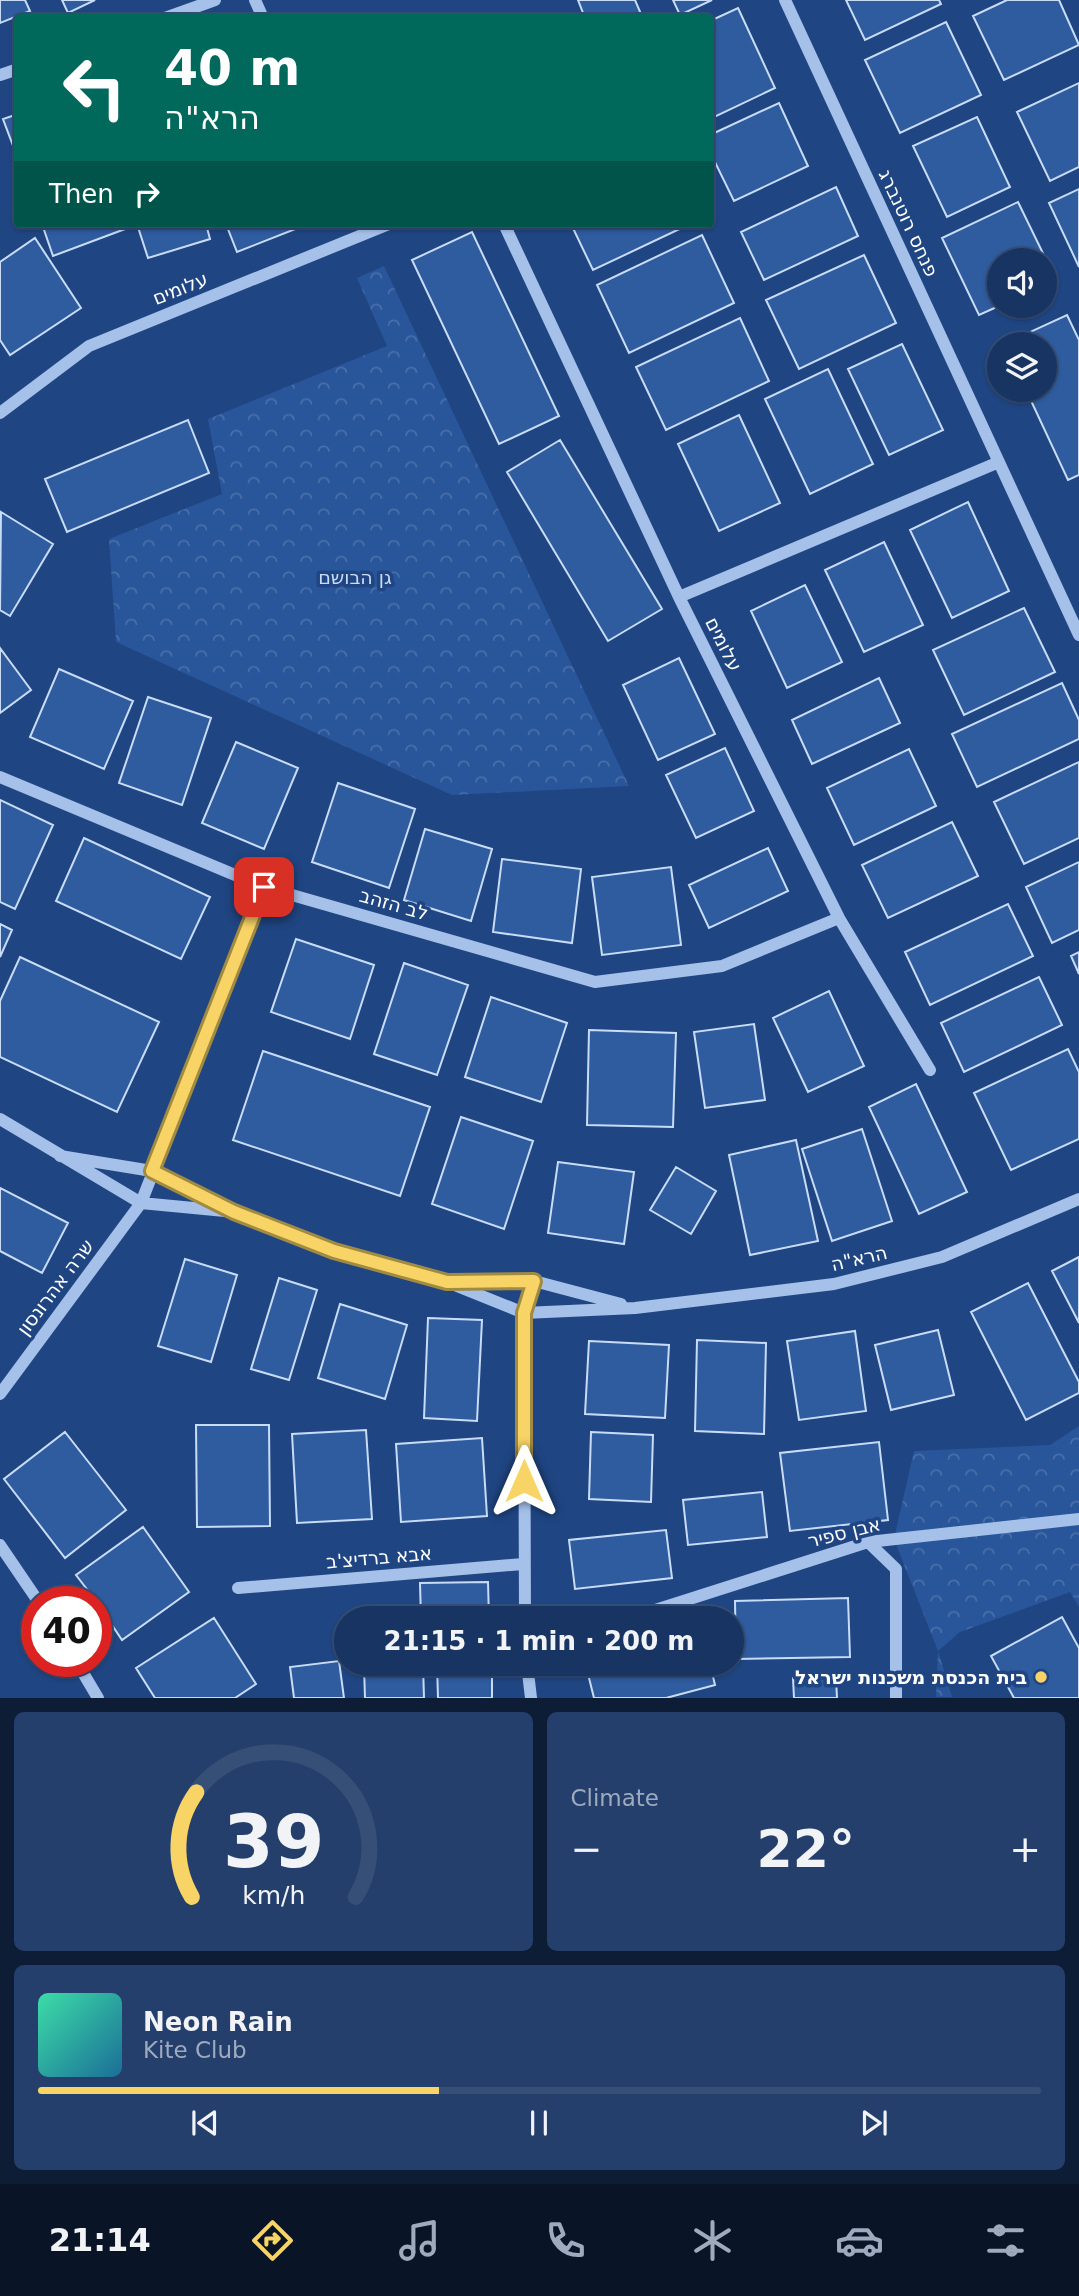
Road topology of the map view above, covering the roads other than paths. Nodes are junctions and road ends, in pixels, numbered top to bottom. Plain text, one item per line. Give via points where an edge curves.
1 (215, 0) edge
2 (785, 0) edge
3 (176, 14) edge
4 (355, 228) edge
5 (380, 228) edge
6 (506, 228) edge
7 (359, 237) junction
8 (0, 414) edge
9 (999, 462) junction
10 (679, 597) junction
11 (1079, 635) edge
12 (0, 777) edge
13 (264, 887) junction
14 (839, 918) junction
15 (930, 1070) dead end
16 (0, 1119) edge
17 (60, 1156) junction
18 (152, 1171) junction
19 (1079, 1199) edge
20 (142, 1203) junction
21 (234, 1212) junction
22 (534, 1281) junction
23 (447, 1282) junction
24 (635, 1308) junction
25 (524, 1313) junction
26 (0, 1394) edge
27 (1079, 1519) edge
28 (868, 1542) junction
29 (0, 1545) edge
30 (523, 1564) junction
31 (28, 1586) edge
32 (238, 1588) dead end
33 (525, 1606) edge
34 (668, 1606) edge
35 (528, 1676) edge
36 (86, 1677) edge
37 (98, 1698) edge
38 (531, 1698) edge
39 (896, 1698) edge

1 - 3 street
2 - 9 street, פנחס רוטנברג
4 - 7 street
5 - 7 street, עלומים
6 - 10 street, עלומים
7 - 8 street, עלומים via 89,346
9 - 10 street
9 - 11 street, פנחס רוטנברג
10 - 14 street, עלומים
12 - 13 street
13 - 14 street, לב הזהב via 595,982 722,967
13 - 18 street
14 - 15 street, עלומים
16 - 17 street, הרא"ה
17 - 18 street, הרא"ה
17 - 20 street, הרא"ה
18 - 20 street
18 - 21 street, הרא"ה
19 - 24 street, הרא"ה via 942,1257 834,1284
20 - 21 street, הרא"ה
20 - 26 street, שרה אהרונסון
21 - 23 street, הרא"ה via 334,1251
22 - 23 street, הרא"ה
22 - 24 street, הרא"ה
22 - 25 street
23 - 25 street, הרא"ה
24 - 25 street, הרא"ה
25 - 30 street
27 - 28 street, אבן ספיר
28 - 34 street, אבן ספיר
28 - 39 street via 896,1569
29 - 31 street
30 - 32 street, אבא ברדיצ'ב
30 - 33 street
35 - 38 street
36 - 37 street

